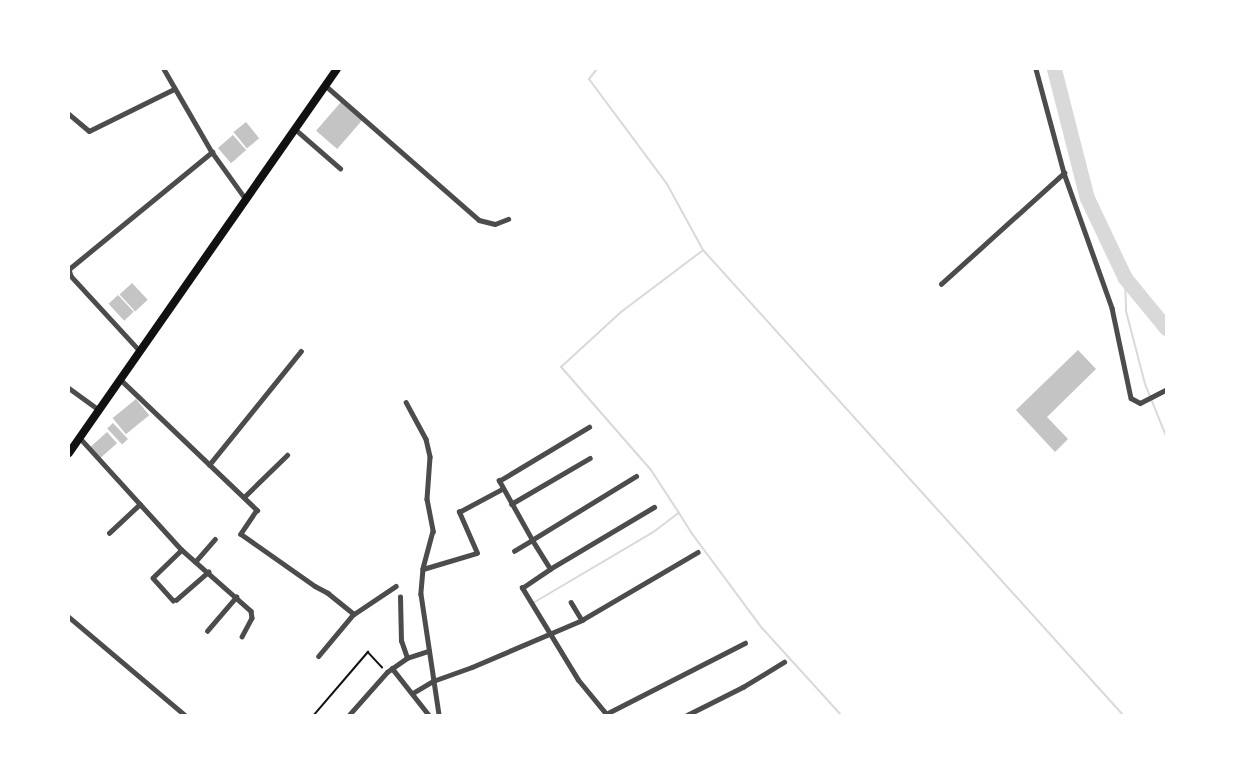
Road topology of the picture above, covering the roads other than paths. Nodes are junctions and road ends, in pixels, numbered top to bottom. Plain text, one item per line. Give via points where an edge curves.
1 (164, 69) edge
2 (338, 69) edge
3 (1036, 69) edge
4 (325, 86) junction
5 (174, 89) junction
6 (69, 114) edge
7 (295, 129) junction
8 (212, 152) junction
9 (340, 168) dead end
10 (1064, 173) junction
11 (245, 198) junction
12 (508, 219) dead end
13 (69, 269) edge
14 (70, 277) edge
15 (941, 284) dead end
16 (139, 350) junction
17 (301, 351) dead end
18 (120, 379) junction
19 (69, 388) edge
20 (1166, 390) edge
21 (406, 402) dead end
22 (99, 410) junction
23 (589, 427) dead end
24 (80, 438) junction
25 (69, 453) edge
26 (287, 455) dead end
27 (590, 458) dead end
28 (209, 465) junction
29 (636, 476) dead end
30 (502, 489) junction
31 (244, 497) junction
32 (140, 504) junction
33 (511, 504) junction
34 (654, 507) dead end
35 (109, 533) dead end
36 (215, 539) dead end
37 (532, 540) junction
38 (182, 550) junction
39 (514, 551) dead end
40 (698, 552) dead end
41 (195, 562) junction
42 (423, 569) junction
43 (550, 569) junction
44 (208, 572) junction
45 (396, 586) dead end
46 (236, 597) junction
47 (400, 597) dead end
48 (572, 602) dead end
49 (354, 614) junction
50 (69, 617) edge
51 (582, 620) junction
52 (207, 631) dead end
53 (551, 632) junction
54 (242, 637) dead end
55 (745, 643) dead end
56 (429, 651) junction
57 (319, 656) dead end
58 (407, 658) junction
59 (784, 662) dead end
60 (392, 668) junction
61 (433, 681) junction
62 (413, 693) junction
63 (607, 714) edge
64 (185, 715) edge
65 (349, 715) edge
66 (429, 715) edge
67 (439, 715) edge
68 (687, 715) edge

1 - 5 street
2 - 4 highway
3 - 10 street
4 - 7 highway
4 - 12 street via 479,220 495,224
5 - 6 street via 91,131
5 - 8 street
7 - 9 street
7 - 11 highway
8 - 11 street
8 - 13 street
10 - 15 street
10 - 20 street via 1112,308 1131,398 1137,404
11 - 16 highway
13 - 14 street
14 - 16 street
16 - 18 highway
17 - 28 street
18 - 22 highway
18 - 28 street
19 - 22 street
21 - 42 street via 426,438 430,457 427,499 433,531
22 - 24 highway
23 - 30 street via 501,478
24 - 25 highway
24 - 32 street
26 - 31 street
27 - 33 street
28 - 31 street
29 - 37 street
30 - 33 street
30 - 42 street via 459,512 477,554
31 - 49 street via 257,512 241,534
32 - 35 street
32 - 38 street
33 - 37 street
34 - 43 street
36 - 41 street
37 - 39 street
37 - 43 street
38 - 41 street
38 - 44 street via 153,578 173,600
40 - 51 street
41 - 44 street
42 - 56 street via 421,594
43 - 53 street via 522,588
44 - 46 street
45 - 49 street
46 - 52 street
46 - 54 street via 253,614
47 - 58 street via 401,641
48 - 51 street
49 - 57 street
50 - 64 street
51 - 53 street
53 - 61 street
53 - 63 street via 578,680
55 - 63 street
56 - 58 street
56 - 61 street
58 - 60 street
59 - 68 street
60 - 62 street
60 - 65 street
61 - 62 street
61 - 67 street
62 - 66 street

